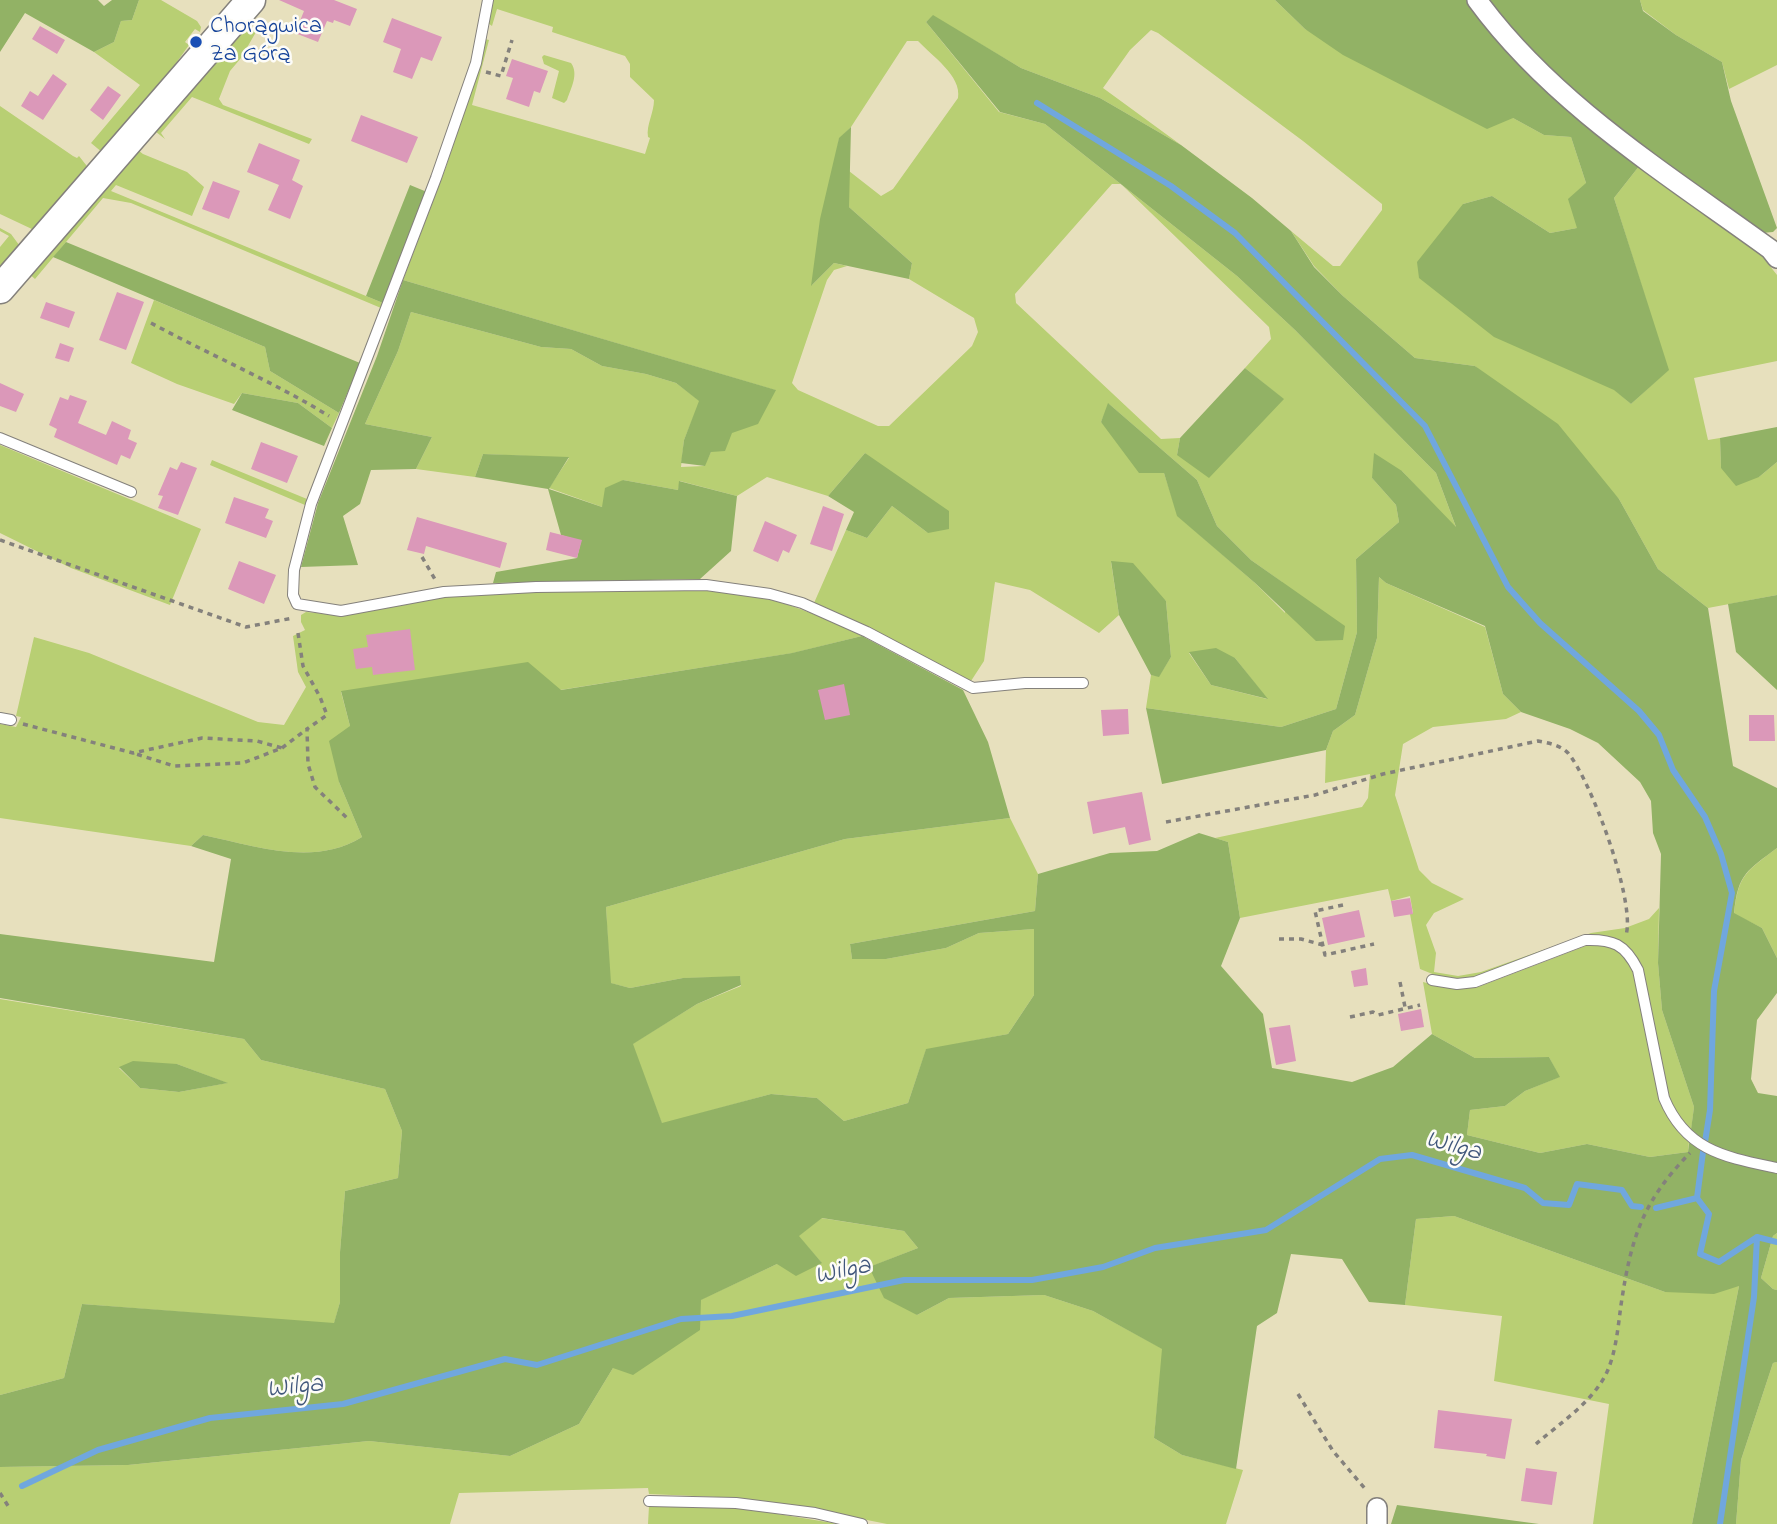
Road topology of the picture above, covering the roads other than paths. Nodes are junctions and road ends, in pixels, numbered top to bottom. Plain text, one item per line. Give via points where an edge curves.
1 (251, 0) edge
2 (488, 0) edge
3 (1477, 0) edge
4 (1777, 258) edge
5 (0, 289) edge
6 (0, 438) edge
7 (131, 492) dead end
8 (1083, 683) dead end
9 (0, 718) edge
10 (11, 720) road end
11 (1432, 981) dead end
12 (1777, 1168) edge
13 (649, 1501) dead end
14 (862, 1524) edge

1 - 5 street
2 - 8 lane via 474,69 300,541 293,570 297,604 341,611 444,592 706,585 802,603 973,688
3 - 4 street via 1525,58 1581,110
6 - 7 lane
9 - 10 lane
11 - 12 lane via 1475,982 1585,940 1617,944 1630,954 1638,970 1671,1116 1698,1144
13 - 14 lane via 736,1503

